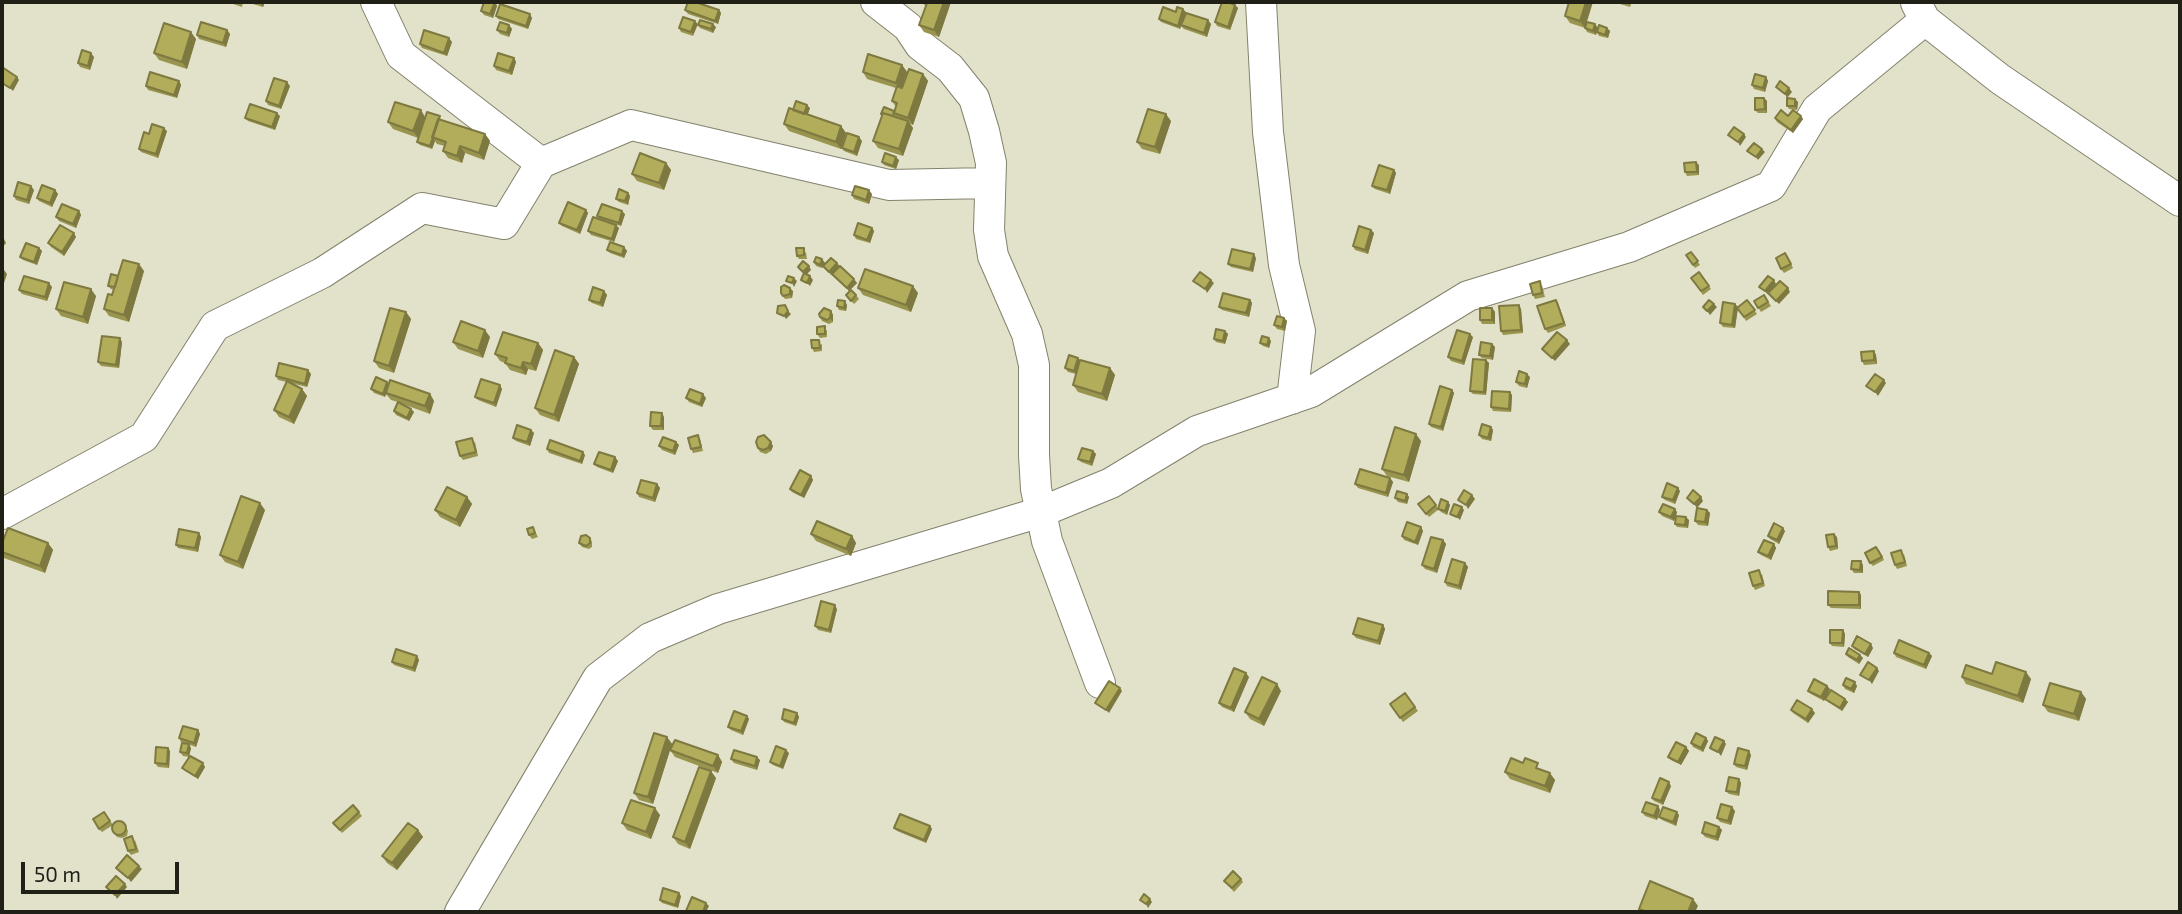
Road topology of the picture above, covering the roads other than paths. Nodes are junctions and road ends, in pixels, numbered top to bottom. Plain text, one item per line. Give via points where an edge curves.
1 (376, 2) edge
2 (876, 2) edge
3 (1261, 2) edge
4 (1920, 11) edge
5 (541, 163) junction
6 (990, 183) junction
7 (2180, 201) edge
8 (1292, 399) junction
9 (1041, 512) junction
10 (2, 514) edge
11 (1100, 683) dead end
12 (460, 912) edge

1 - 5 street via 401,55
2 - 6 street via 908,27 920,46 950,68 974,98 985,131
3 - 8 street via 1268,132 1284,265 1300,331
4 - 7 street via 2000,79
4 - 8 street via 1817,109 1771,186 1629,247 1468,296 1311,392
5 - 6 street via 631,125 889,185
5 - 10 street via 504,224 422,208 322,273 215,326 144,437
6 - 9 street via 993,256 1027,334 1034,365 1034,455
8 - 9 street via 1197,431 1111,483
9 - 11 street
9 - 12 street via 718,609 650,638 598,678

